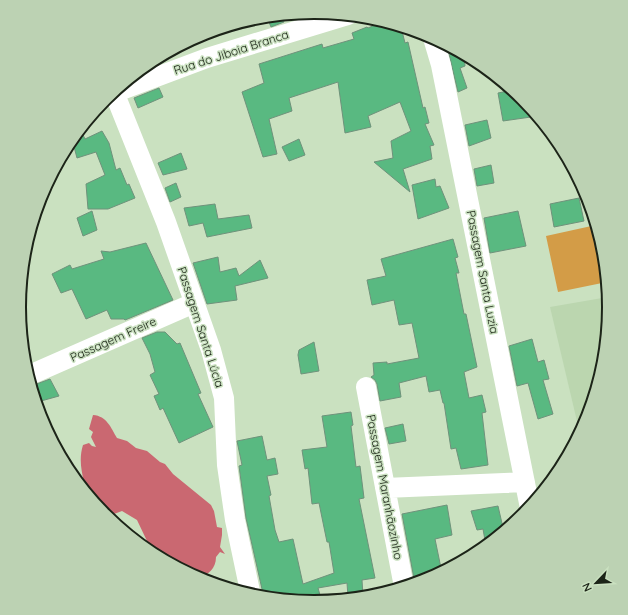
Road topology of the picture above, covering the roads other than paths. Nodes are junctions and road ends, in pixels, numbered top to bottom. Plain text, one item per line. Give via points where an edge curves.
1 (332, 20) edge
2 (435, 46) edge
3 (128, 87) edge
4 (115, 98) edge
5 (194, 303) junction
6 (33, 374) edge
7 (366, 387) dead end
8 (525, 482) junction
9 (385, 488) junction
10 (529, 501) edge
11 (403, 582) edge
12 (250, 588) edge

1 - 3 street, Rua do Jiboia Branca via 207,58
2 - 8 street, Passagem Santa Luzia via 443,73
4 - 5 street, Passagem Santa Lúcia via 166,222
5 - 6 street, Passagem Freire
5 - 12 street, Passagem Santa Lúcia via 211,350 224,398 227,465 235,520
7 - 9 street, Passagem Maranhãozinho
8 - 9 street
8 - 10 street, Passagem Santa Luzia
9 - 11 street, Passagem Maranhãozinho

